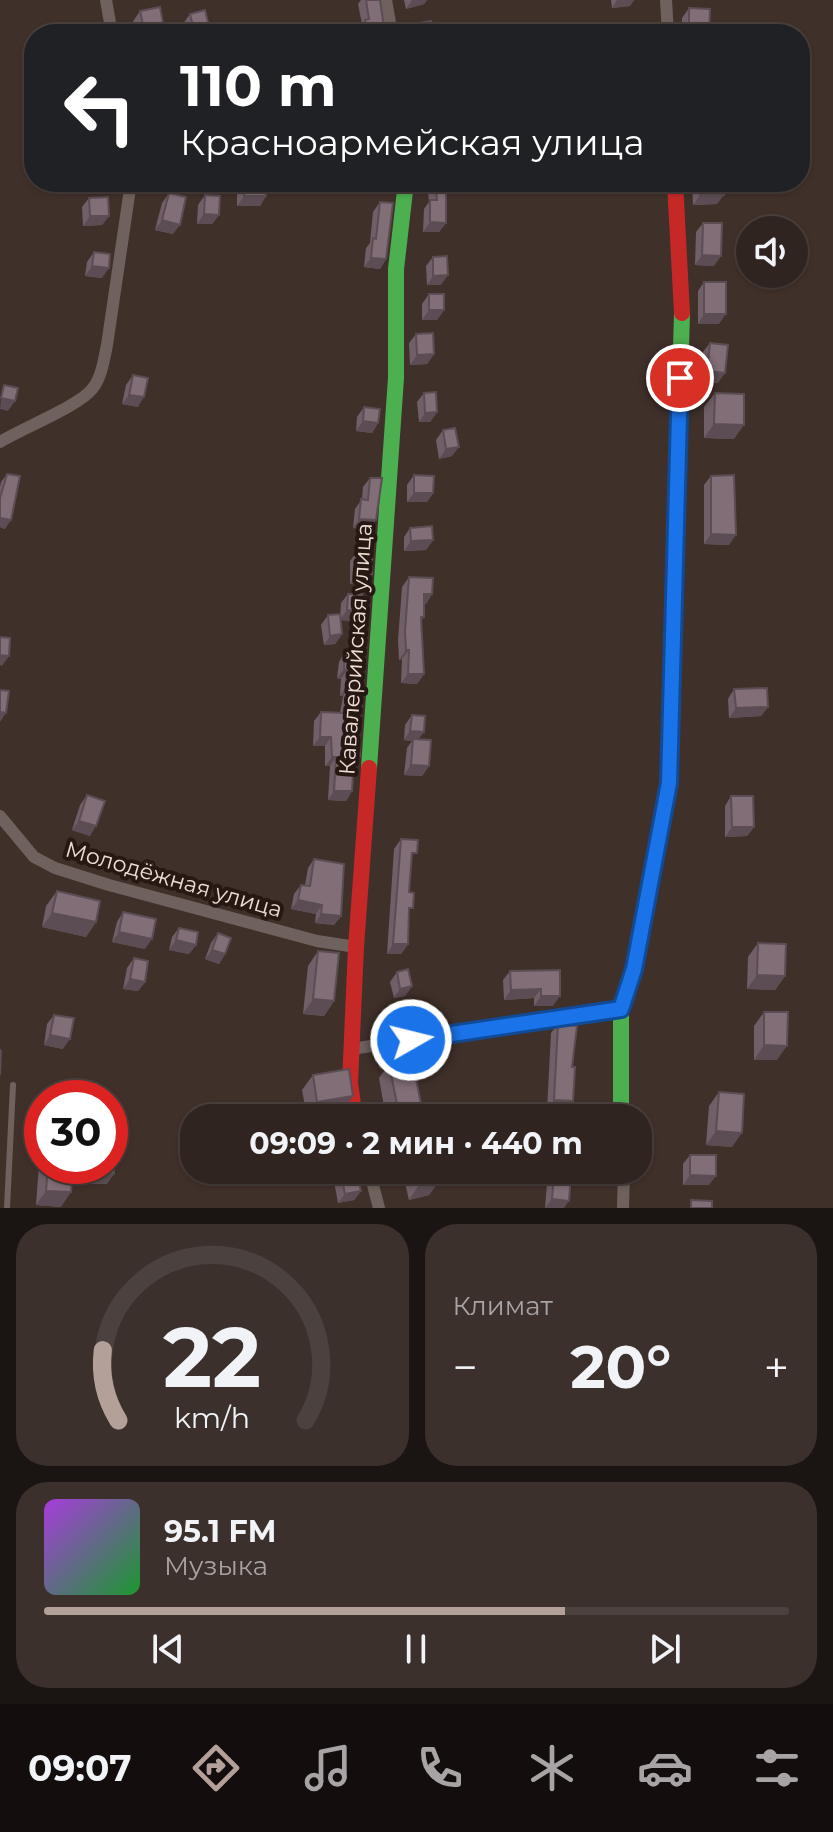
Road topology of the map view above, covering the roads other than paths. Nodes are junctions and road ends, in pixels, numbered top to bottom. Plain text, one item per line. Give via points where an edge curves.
1 (106, 0) edge
2 (386, 0) edge
3 (666, 0) edge
4 (110, 24) edge
5 (390, 24) edge
6 (667, 24) edge
7 (130, 192) edge
8 (405, 192) edge
9 (676, 192) edge
10 (0, 442) edge
11 (0, 816) edge
12 (356, 947) junction
13 (621, 1009) junction
14 (351, 1049) junction
15 (13, 1085) dead end
16 (353, 1104) edge
17 (621, 1104) edge
18 (373, 1184) edge
19 (624, 1184) edge
20 (7, 1208) edge
21 (379, 1208) edge
22 (623, 1208) edge

1 - 4 street
2 - 5 street
3 - 6 street
7 - 10 street via 107,345 93,388
8 - 12 street, Кавалерийская улица
9 - 13 street via 682,316 669,783 634,969
11 - 12 street, Молодёжная улица via 34,857 55,868
12 - 14 street, Кавалерийская улица
13 - 14 street
13 - 17 street
14 - 16 street, Кавалерийская улица
15 - 20 lane
18 - 21 street
19 - 22 street

